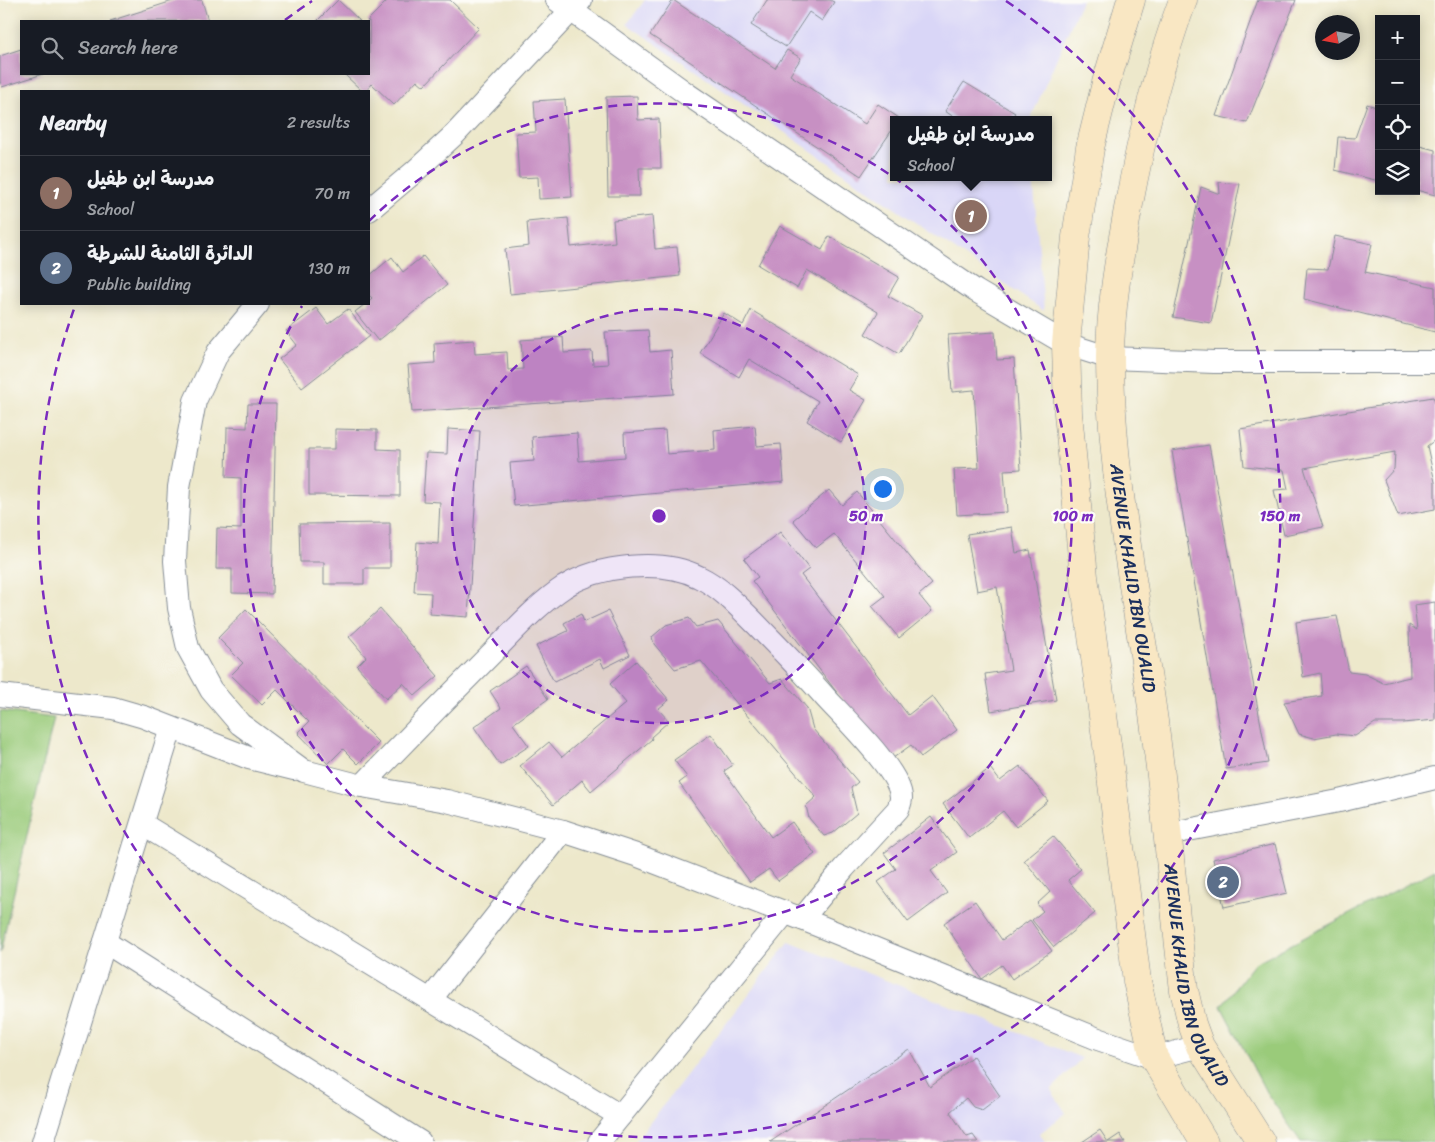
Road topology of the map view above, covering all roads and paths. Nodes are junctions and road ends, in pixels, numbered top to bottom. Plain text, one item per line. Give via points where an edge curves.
1 (1131, 0) edge
2 (1183, 0) edge
3 (569, 4) edge
4 (370, 209) edge
5 (257, 305) edge
6 (1066, 344) junction
7 (1110, 358) junction
8 (1435, 362) edge
9 (0, 695) edge
10 (171, 728) junction
11 (304, 771) junction
12 (1435, 778) edge
13 (362, 786) junction
14 (142, 824) junction
15 (563, 831) junction
16 (1167, 834) junction
17 (794, 916) junction
18 (106, 942) junction
19 (430, 1000) junction
20 (1200, 1046) junction
21 (1154, 1058) junction
22 (620, 1116) junction
23 (43, 1142) edge
24 (420, 1142) edge
25 (600, 1142) edge
26 (1204, 1142) edge
27 (1262, 1142) edge

1 - 6 main road via 1090,148 1076,237
2 - 7 main road, AVENUE KHALID IBN OUALID via 1138,158 1115,280
3 - 4 street via 455,134 414,174
3 - 6 street via 687,94 968,285
5 - 11 street via 218,352 196,401 179,487 175,560 179,608 188,648 211,690 240,724
6 - 7 street
6 - 21 main road via 1068,414 1084,577 1137,981
7 - 8 street via 1214,362
7 - 16 main road, AVENUE KHALID IBN OUALID via 1120,500 1157,743
9 - 10 street via 113,708 144,716
10 - 11 street via 249,758
10 - 14 street
11 - 13 street
12 - 16 street via 1339,801
13 - 15 street via 447,801
13 - 17 street via 428,716 564,587 589,575 614,569 673,568 699,576 729,596 795,663 881,759 898,786 901,798 898,809
14 - 18 street
14 - 19 street
15 - 17 street via 636,855
15 - 19 street
16 - 20 main road, AVENUE KHALID IBN OUALID via 1184,990
17 - 21 street via 1098,1039
17 - 22 street
18 - 23 street
18 - 24 street
19 - 22 street
20 - 21 street
20 - 27 main road, AVENUE KHALID IBN OUALID
21 - 26 main road
22 - 25 street

